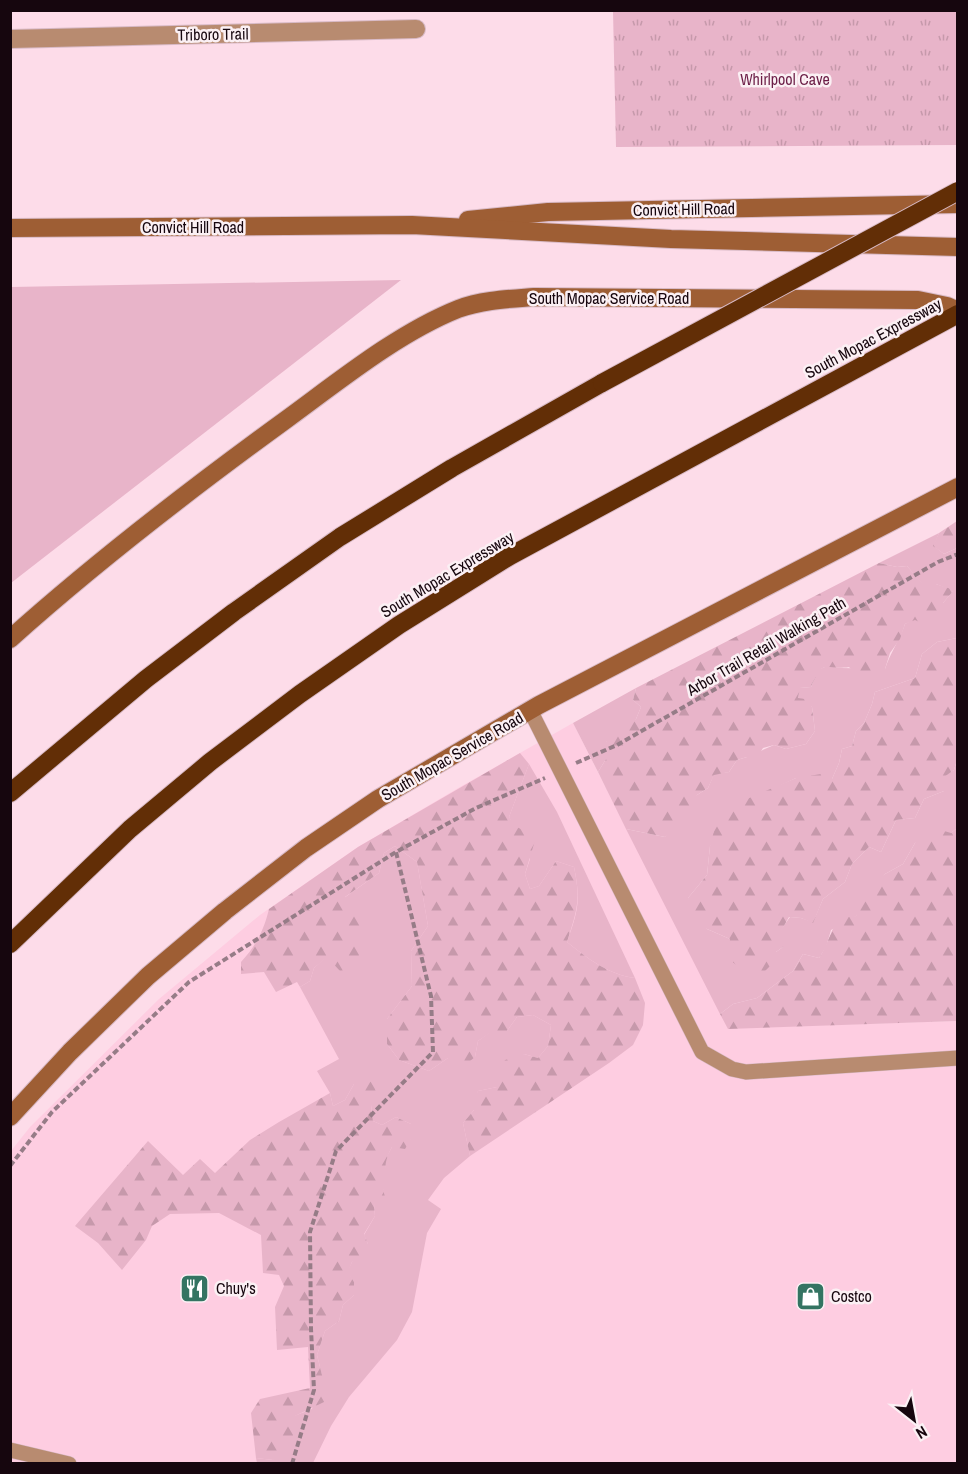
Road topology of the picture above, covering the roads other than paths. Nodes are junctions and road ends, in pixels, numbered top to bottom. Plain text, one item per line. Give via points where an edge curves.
1 (416, 29) dead end
2 (10, 39) edge
3 (957, 191) edge
4 (957, 204) edge
5 (412, 225) junction
6 (10, 228) edge
7 (957, 247) edge
8 (957, 312) edge
9 (957, 488) edge
10 (10, 639) edge
11 (530, 710) junction
12 (10, 793) edge
13 (10, 944) edge
14 (957, 1058) edge
15 (10, 1117) edge
16 (10, 1450) edge
17 (69, 1464) edge

1 - 2 street, Triboro Trail
3 - 12 highway, bridge via 602,383 452,468 331,544 146,679
4 - 5 street, Convict Hill Road via 548,212
5 - 6 street, Convict Hill Road
5 - 7 street, Convict Hill Road via 671,239
8 - 10 street, South Mopac Service Road via 918,300 534,297 460,309 408,335 237,455 116,548
8 - 13 highway, South Mopac Expressway via 510,556 390,631 210,762 130,830
9 - 11 street, South Mopac Service Road
11 - 14 lane via 702,1052 732,1069 746,1072
11 - 15 street, South Mopac Service Road via 378,799 225,910 148,976
16 - 17 lane

